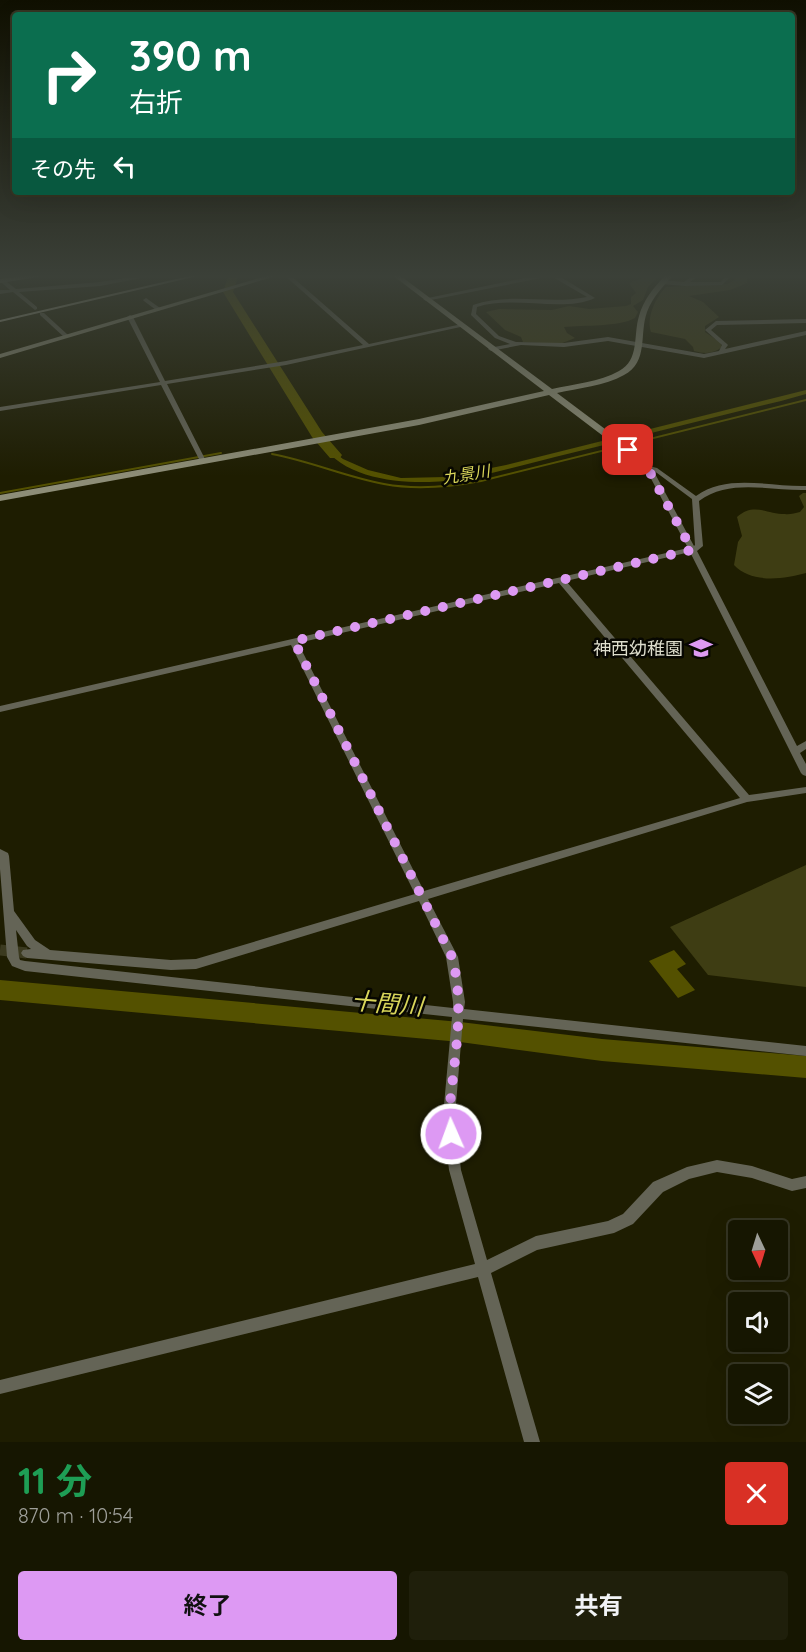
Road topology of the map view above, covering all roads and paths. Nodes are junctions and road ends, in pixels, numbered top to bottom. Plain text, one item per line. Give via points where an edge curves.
1 (49, 341) edge
2 (142, 341) edge
3 (363, 341) edge
4 (390, 341) edge
5 (481, 341) edge
6 (509, 341) edge
7 (591, 341) edge
8 (622, 341) edge
9 (721, 341) edge
10 (769, 341) edge
11 (516, 344) junction
12 (639, 344) junction
13 (368, 346) junction
14 (491, 349) junction
15 (721, 352) junction
16 (0, 356) edge
17 (163, 383) junction
18 (551, 393) junction
19 (0, 410) edge
20 (618, 443) joint
21 (203, 461) junction
22 (647, 467) junction
23 (806, 488) edge
24 (0, 498) edge
25 (696, 499) junction
26 (692, 550) junction
27 (560, 579) junction
28 (294, 641) junction
29 (0, 709) edge
30 (806, 744) edge
31 (796, 751) junction
32 (806, 773) edge
33 (806, 790) edge
34 (747, 799) junction
35 (0, 854) edge
36 (422, 896) junction
37 (9, 910) junction
38 (27, 953) tunnel mouth
39 (50, 955) junction
40 (458, 1014) junction
41 (806, 1051) edge
42 (806, 1182) edge
43 (484, 1269) junction
44 (0, 1387) edge
45 (532, 1442) edge

1 - 16 street
2 - 17 street
3 - 13 street
4 - 13 street
5 - 14 street
6 - 11 street
7 - 11 street
8 - 12 street
9 - 15 street via 725,345
10 - 15 street
11 - 14 street
12 - 15 street via 693,356
12 - 18 street via 637,360 622,374
13 - 17 street
14 - 18 street
17 - 19 street
17 - 21 street
18 - 20 street
18 - 21 street via 448,417
20 - 22 street
21 - 24 street
22 - 25 street
22 - 26 street
23 - 25 street via 726,486
25 - 26 street via 699,546
26 - 27 street
26 - 31 street
27 - 28 street
27 - 34 street
28 - 29 street
28 - 36 street
30 - 31 street
31 - 32 street
33 - 34 street
34 - 36 street
35 - 37 street via 4,856
36 - 39 street via 196,964
36 - 40 street via 452,957
37 - 39 street via 31,943
37 - 40 street via 13,957 25,966
38 - 39 street
40 - 41 street
40 - 43 street via 449,1116 455,1170
42 - 43 street via 792,1185 717,1166 687,1173 658,1187 628,1219 609,1228 536,1243
43 - 44 street
43 - 45 street

